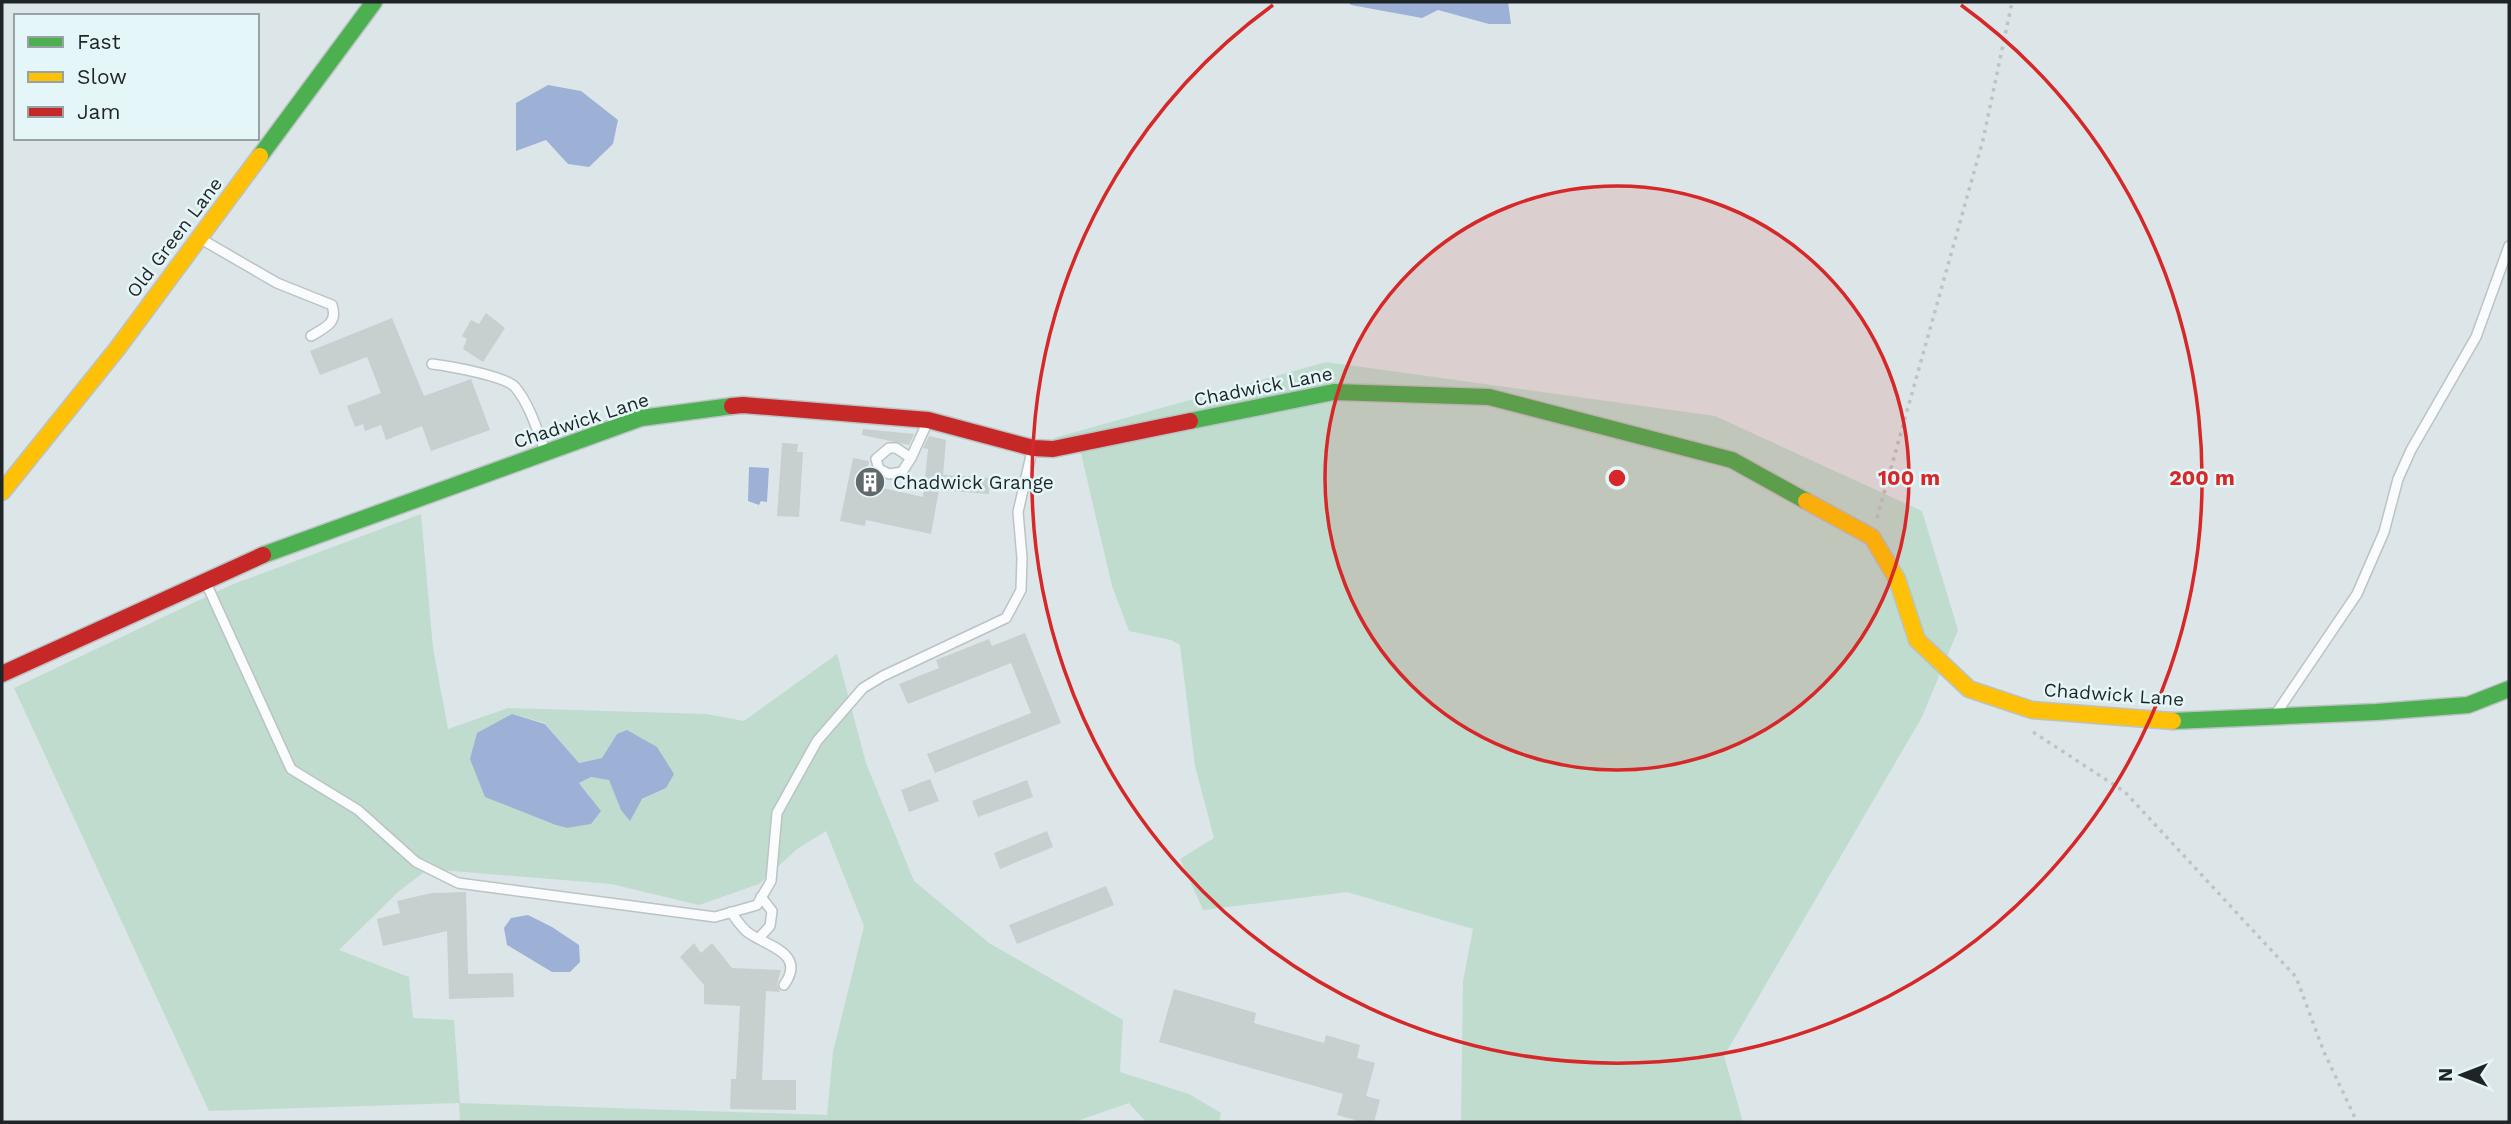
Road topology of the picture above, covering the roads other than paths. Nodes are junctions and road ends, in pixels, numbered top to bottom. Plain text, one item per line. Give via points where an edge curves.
1 (374, 2) edge
2 (200, 238) junction
3 (2509, 246) edge
4 (311, 336) dead end
5 (432, 364) dead end
6 (928, 420) junction
7 (1033, 448) junction
8 (546, 453) junction
9 (911, 458) dead end
10 (2, 492) edge
11 (205, 581) junction
12 (2, 674) edge
13 (2509, 689) edge
14 (2274, 717) junction
15 (761, 897) junction
16 (731, 912) junction
17 (759, 938) junction
18 (784, 985) dead end

1 - 2 street, Old Green Lane
2 - 4 lane via 277,283 332,305 331,324
2 - 10 street, Old Green Lane
3 - 14 lane via 2476,337 2398,479 2384,532 2357,594
5 - 8 lane via 513,385 527,405
6 - 7 street, Chadwick Lane
6 - 8 street, Chadwick Lane via 743,405 640,418
6 - 9 lane
7 - 14 street, Chadwick Lane via 1053,449 1334,392 1489,397 1732,460 1872,537 1896,579 1917,640 1969,689 2032,710 2179,721
7 - 15 lane via 1018,512 1021,590 1006,618 863,688 817,741 777,813 771,881
8 - 11 street, Chadwick Lane via 279,547
11 - 12 street, Chadwick Lane
11 - 16 lane via 291,769 358,810 416,862 458,883 715,917
13 - 14 street, Chadwick Lane via 2468,705
15 - 16 lane via 757,905
15 - 17 lane via 772,911 770,926
16 - 17 lane via 749,934
17 - 18 lane via 783,951 791,965

